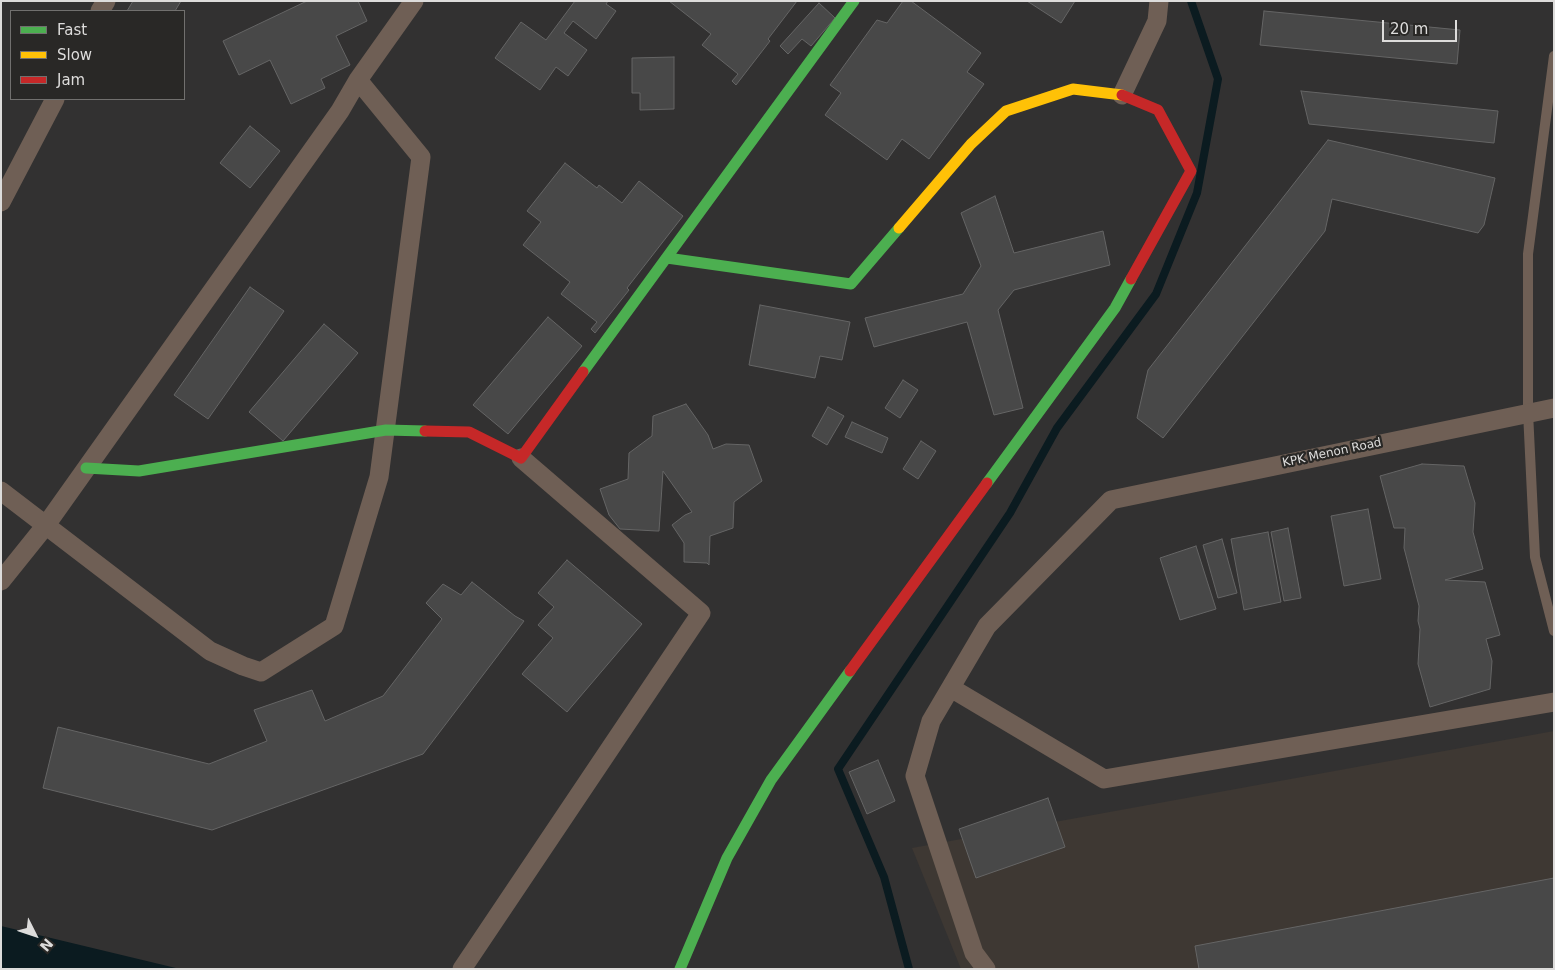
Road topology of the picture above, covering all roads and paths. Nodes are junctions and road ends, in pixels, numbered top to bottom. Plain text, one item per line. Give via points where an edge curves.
1 (414, 1) edge
2 (854, 1) edge
3 (1159, 1) edge
4 (1554, 56) edge
5 (358, 80) junction
6 (1122, 95) junction
7 (54, 100) edge
8 (1, 202) edge
9 (668, 258) junction
10 (1554, 408) edge
11 (1528, 412) junction
12 (386, 430) junction
13 (522, 458) junction
14 (86, 468) junction
15 (1, 491) edge
16 (46, 525) junction
17 (1, 581) edge
18 (1554, 631) edge
19 (951, 688) junction
20 (1554, 702) edge
21 (462, 969) edge
22 (680, 969) edge
23 (986, 969) edge

1 - 5 street
2 - 9 street
3 - 6 street via 1157,21
4 - 11 lane via 1528,254
5 - 12 street via 421,158
5 - 14 street via 340,111
6 - 9 street via 1073,89 1006,111 971,144 851,284
6 - 22 street via 1158,110 1191,171 1115,308 771,780 727,858
7 - 8 street
9 - 13 street
10 - 11 street, KPK Menon Road
11 - 18 lane via 1535,557
11 - 19 street, KPK Menon Road via 1111,500 987,626
12 - 13 street via 469,432
12 - 14 street via 139,471
12 - 16 street via 380,477 334,626 261,672 210,651
13 - 21 street via 700,612
14 - 16 street
15 - 16 street
16 - 17 street
19 - 20 street via 1104,779
19 - 23 street via 931,721 915,776 974,953

